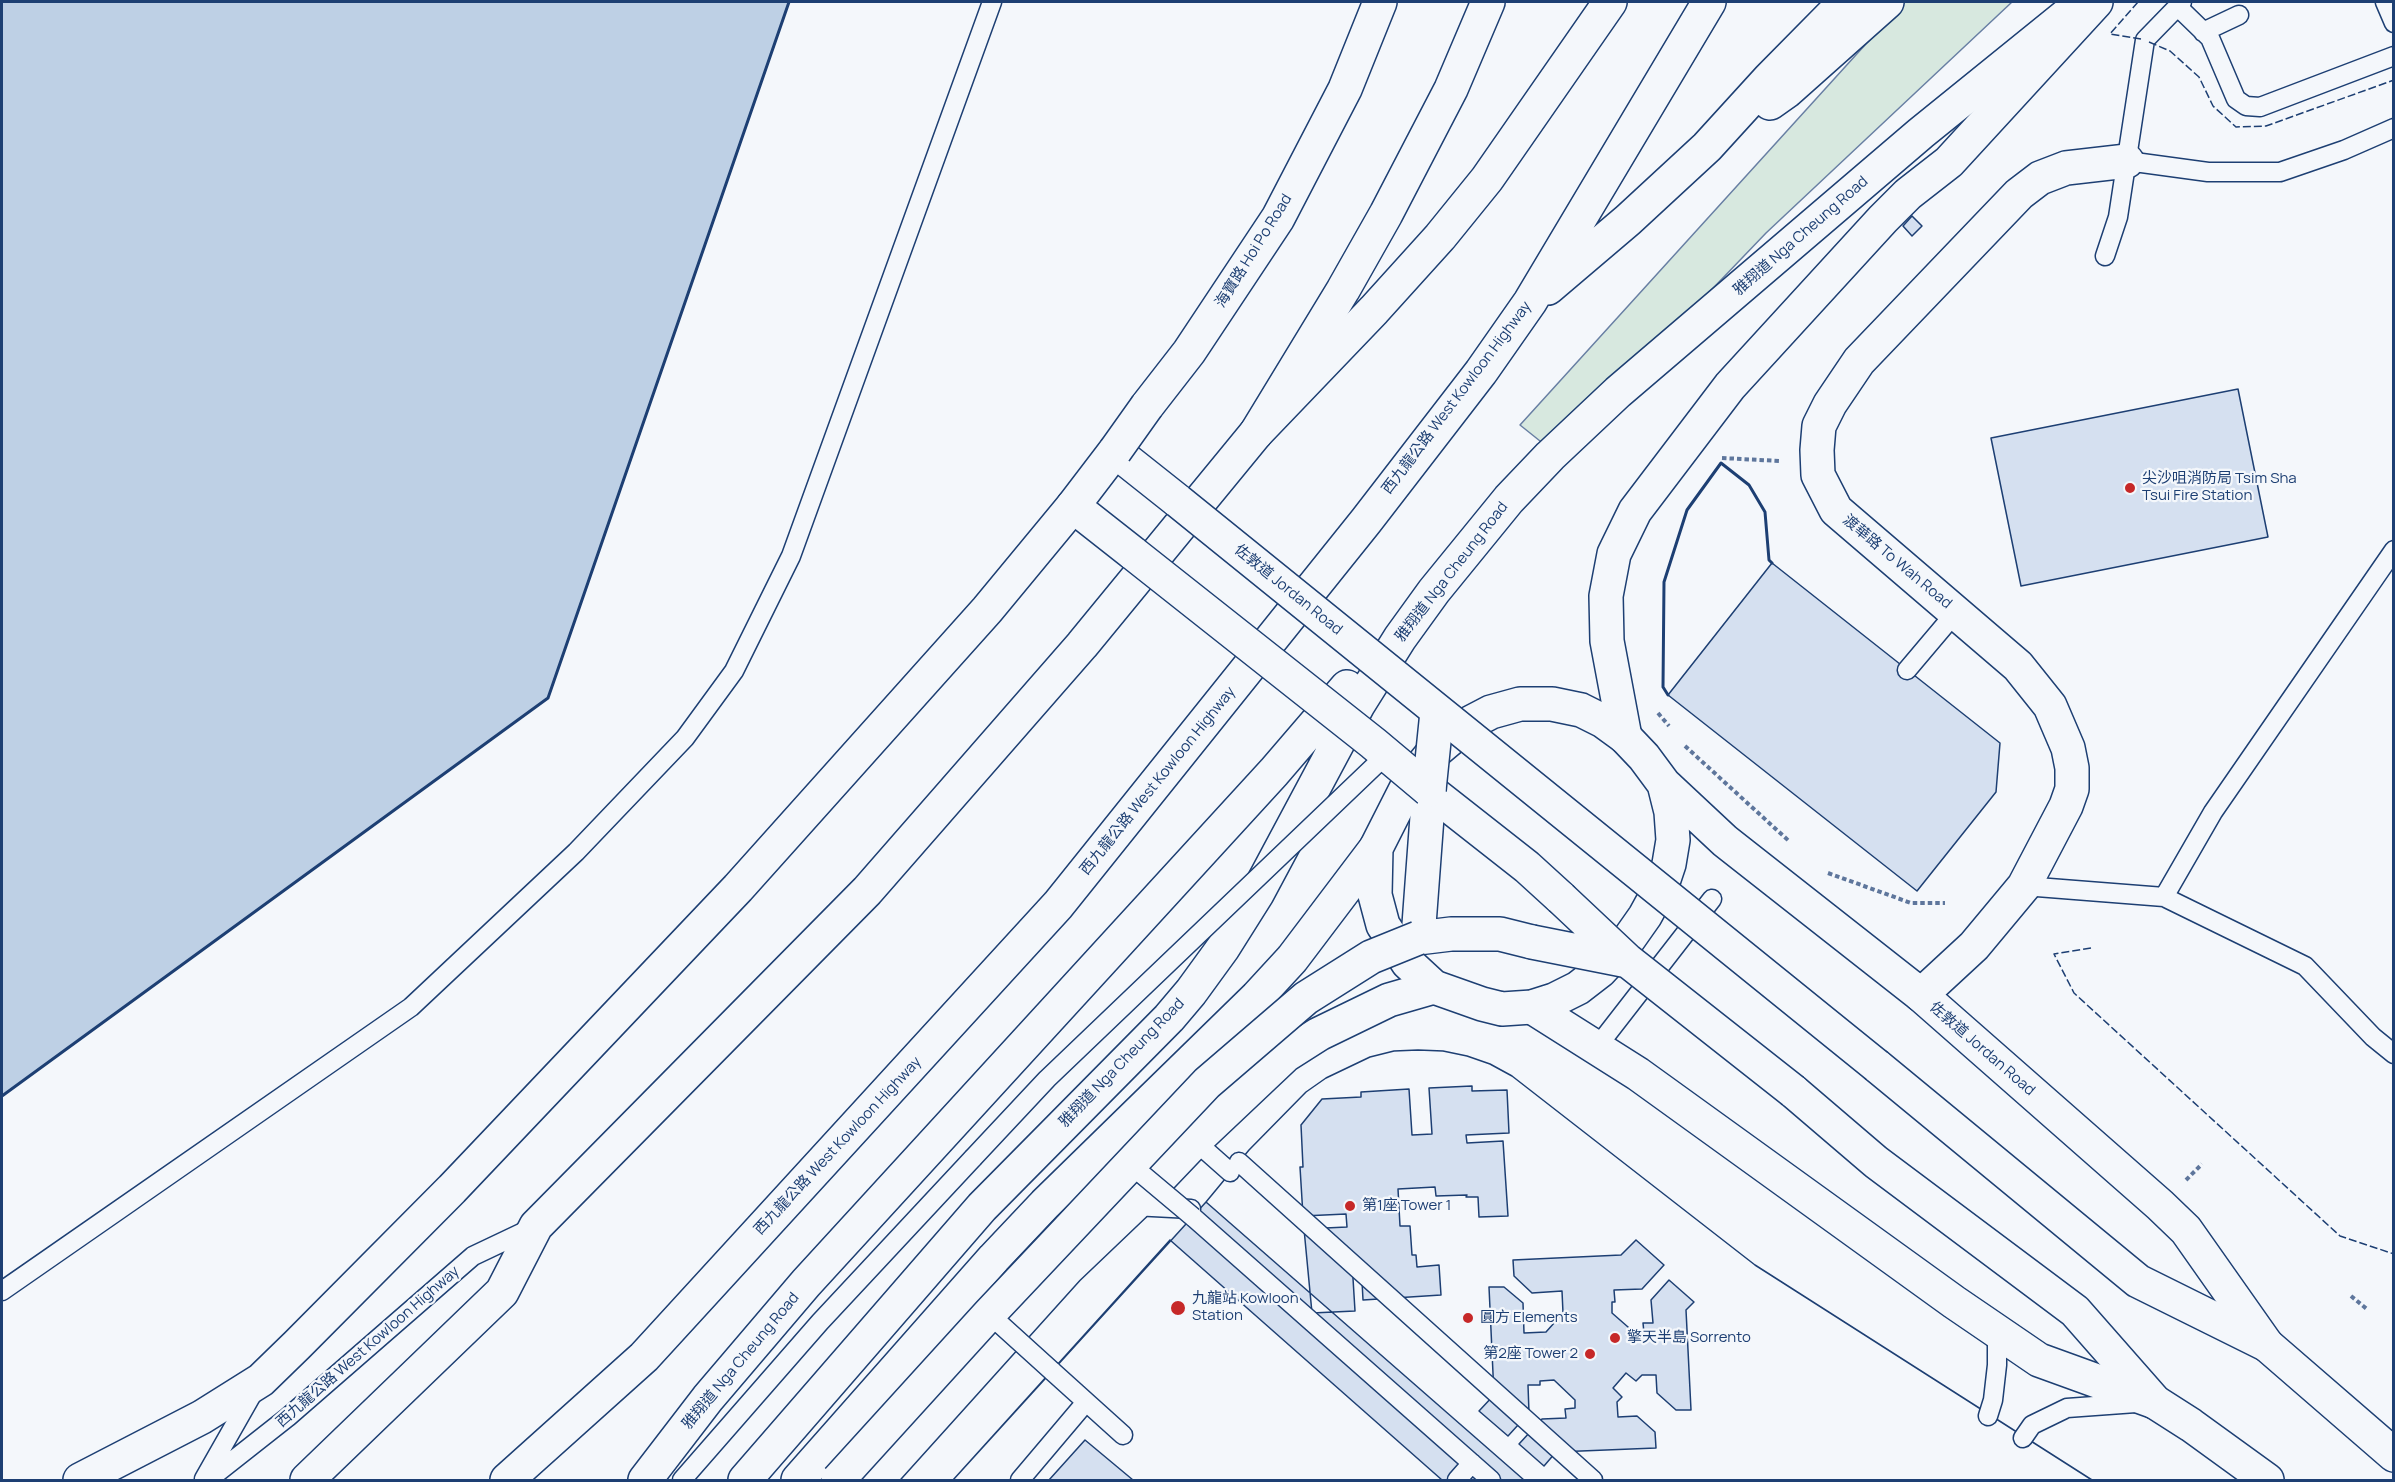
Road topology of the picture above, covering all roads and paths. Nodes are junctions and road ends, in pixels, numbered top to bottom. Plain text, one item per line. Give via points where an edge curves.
1 (992, 2) edge
2 (1380, 2) edge
3 (1488, 2) edge
4 (1610, 2) edge
5 (1710, 2) edge
6 (1845, 2) edge
7 (1887, 2) edge
8 (2083, 2) edge
9 (2096, 2) edge
10 (2385, 2) edge
11 (2180, 4) edge
12 (2240, 15) dead end
13 (2394, 23) edge
14 (2203, 32) junction
15 (2394, 56) edge
16 (2394, 128) edge
17 (1707, 147) junction
18 (2127, 161) junction
19 (2105, 256) dead end
20 (1530, 302) junction
21 (1256, 433) junction
22 (1115, 451) junction
23 (1718, 458) dead end
24 (1817, 461) junction
25 (1073, 506) junction
26 (2394, 550) edge
27 (1956, 612) junction
28 (1373, 659) junction
29 (1907, 670) dead end
30 (1653, 706) dead end
31 (1328, 707) junction
32 (1437, 712) junction
33 (1673, 731) dead end
34 (1625, 737) junction
35 (1680, 740) dead end
36 (1386, 754) junction
37 (1664, 784) junction
38 (1429, 790) junction
39 (1376, 848) junction
40 (1796, 848) dead end
41 (1823, 872) dead end
42 (2024, 886) junction
43 (2164, 897) junction
44 (1712, 899) dead end
45 (1945, 903) dead end
46 (1418, 938) junction
47 (1628, 961) junction
48 (1434, 987) junction
49 (1921, 995) junction
50 (1532, 1007) junction
51 (1597, 1047) junction
52 (2394, 1054) edge
53 (1113, 1137) junction
54 (1195, 1141) junction
55 (1145, 1171) junction
56 (1133, 1206) junction
57 (536, 1226) junction
58 (2, 1291) edge
59 (2350, 1296) dead end
60 (2368, 1310) dead end
61 (989, 1314) junction
62 (1997, 1333) junction
63 (2267, 1345) junction
64 (261, 1380) junction
65 (1086, 1402) junction
66 (2155, 1402) junction
67 (1988, 1416) dead end
68 (1123, 1435) dead end
69 (2023, 1438) dead end
70 (2394, 1455) edge
71 (1472, 1463) junction
72 (80, 1480) edge
73 (203, 1480) edge
74 (208, 1480) edge
75 (307, 1480) edge
76 (507, 1480) edge
77 (645, 1480) edge
78 (682, 1480) edge
79 (745, 1480) edge
80 (798, 1480) edge
81 (838, 1480) edge
82 (878, 1480) edge
83 (1020, 1480) edge
84 (1457, 1480) edge
85 (1491, 1480) edge
86 (1593, 1480) edge
87 (2267, 1480) edge

1 - 58 lane via 791,556 734,671 686,738 576,852 411,1007
2 - 22 main road, 海寶路 Hoi Po Road, bridge via 1345,89 1278,218 1189,352
3 - 21 main road via 1451,89 1386,214
4 - 21 main road, 西九龍公路 West Kowloon Highway via 1481,187 1374,310
5 - 20 main road, 西九龍公路 West Kowloon Highway
6 - 17 main road
7 - 17 main road via 1787,91
8 - 79 main road, 雅翔道 Nga Cheung Road via 1921,133 1618,392 1509,499 1400,638 1358,705 1252,903 1191,992 989,1200
9 - 34 main road via 1949,162 1883,219 1730,386 1635,511 1614,554 1606,596 1607,641
10 - 13 lane
11 - 14 lane
11 - 18 lane via 2145,40
12 - 14 lane
14 - 15 lane via 2210,38 2236,99 2246,106 2260,107
16 - 18 lane via 2280,172 2208,172
17 - 20 main road
18 - 19 lane via 2118,217
18 - 24 main road, 渡華路 To Wah Road via 2066,168 2040,178 2019,194 1859,361 1819,426
20 - 76 main road, 西九龍公路 West Kowloon Highway via 1366,521 1058,905 644,1357
21 - 57 main road, 西九龍公路 West Kowloon Highway via 1082,645 867,891
22 - 25 main road, 海寶路 Hoi Po Road
22 - 28 main road, 佐敦道 Jordan Road, bridge
23 - 24 path
24 - 27 main road, 渡華路 To Wah Road via 1818,475 1836,510
25 - 31 main road, bridge
25 - 64 main road, 海寶路 Hoi Po Road via 987,610 738,888 452,1189
26 - 43 lane via 2213,812
27 - 29 lane
27 - 42 main road, 渡華路 To Wah Road via 2018,666 2050,706 2072,768 2067,806
28 - 31 main road, 雅翔道 Nga Cheung Road
28 - 32 main road, 佐敦道 Jordan Road, bridge
30 - 33 path
31 - 36 main road, bridge
31 - 77 main road, 雅翔道 Nga Cheung Road via 1266,781 806,1283 708,1398
32 - 38 main road, bridge
32 - 63 main road, 佐敦道 Jordan Road, bridge via 2138,1281
34 - 37 main road, 佐敦道 Jordan Road
34 - 39 main road, 佐敦道 Jordan Road via 1581,710 1552,704 1520,704 1491,712 1468,724 1430,756 1411,779
35 - 40 path
36 - 38 main road, bridge
36 - 78 lane, bridge via 1047,1079 820,1322
37 - 49 main road, 佐敦道 Jordan Road via 1725,841
37 - 50 main road, 佐敦道 Jordan Road via 1671,812 1670,864 1645,916 1600,971 1578,988
38 - 46 main road
38 - 47 main road, bridge via 1527,867
39 - 48 main road, 佐敦道 Jordan Road via 1375,895 1383,925 1408,963
39 - 53 main road via 1292,959
41 - 45 path via 1911,903
42 - 43 lane
42 - 49 main road, 渡華路 To Wah Road via 1974,946
43 - 52 lane via 2305,966
44 - 51 lane
46 - 47 main road, bridge via 1500,934
46 - 55 main road, bridge via 1371,957 1306,998 1207,1083
47 - 66 main road, bridge via 1876,1162 2075,1311
48 - 50 main road, 佐敦道 Jordan Road via 1502,1009
48 - 54 main road via 1389,1000 1286,1055
49 - 63 main road, 佐敦道 Jordan Road via 2186,1230
50 - 51 main road
51 - 62 main road
53 - 55 lane
53 - 80 main road via 994,1258
54 - 55 main road
54 - 86 lane via 1235,1167
55 - 56 main road
55 - 56 lane via 1198,1210
55 - 61 main road, bridge
55 - 71 lane, bridge
56 - 82 main road via 1068,1268
57 - 74 lane, 西九龍公路 West Kowloon Highway via 473,1256 288,1417
57 - 75 main road, 西九龍公路 West Kowloon Highway via 501,1292
59 - 60 path
61 - 65 lane, bridge
61 - 81 main road, bridge
62 - 66 main road via 2040,1360
62 - 67 lane via 1995,1389
63 - 70 main road, 佐敦道 Jordan Road
64 - 72 main road, 海寶路 Hoi Po Road via 202,1417
64 - 73 lane
65 - 68 lane
65 - 83 lane
66 - 69 lane via 2067,1408 2032,1425
66 - 87 main road
71 - 84 lane
71 - 85 lane

